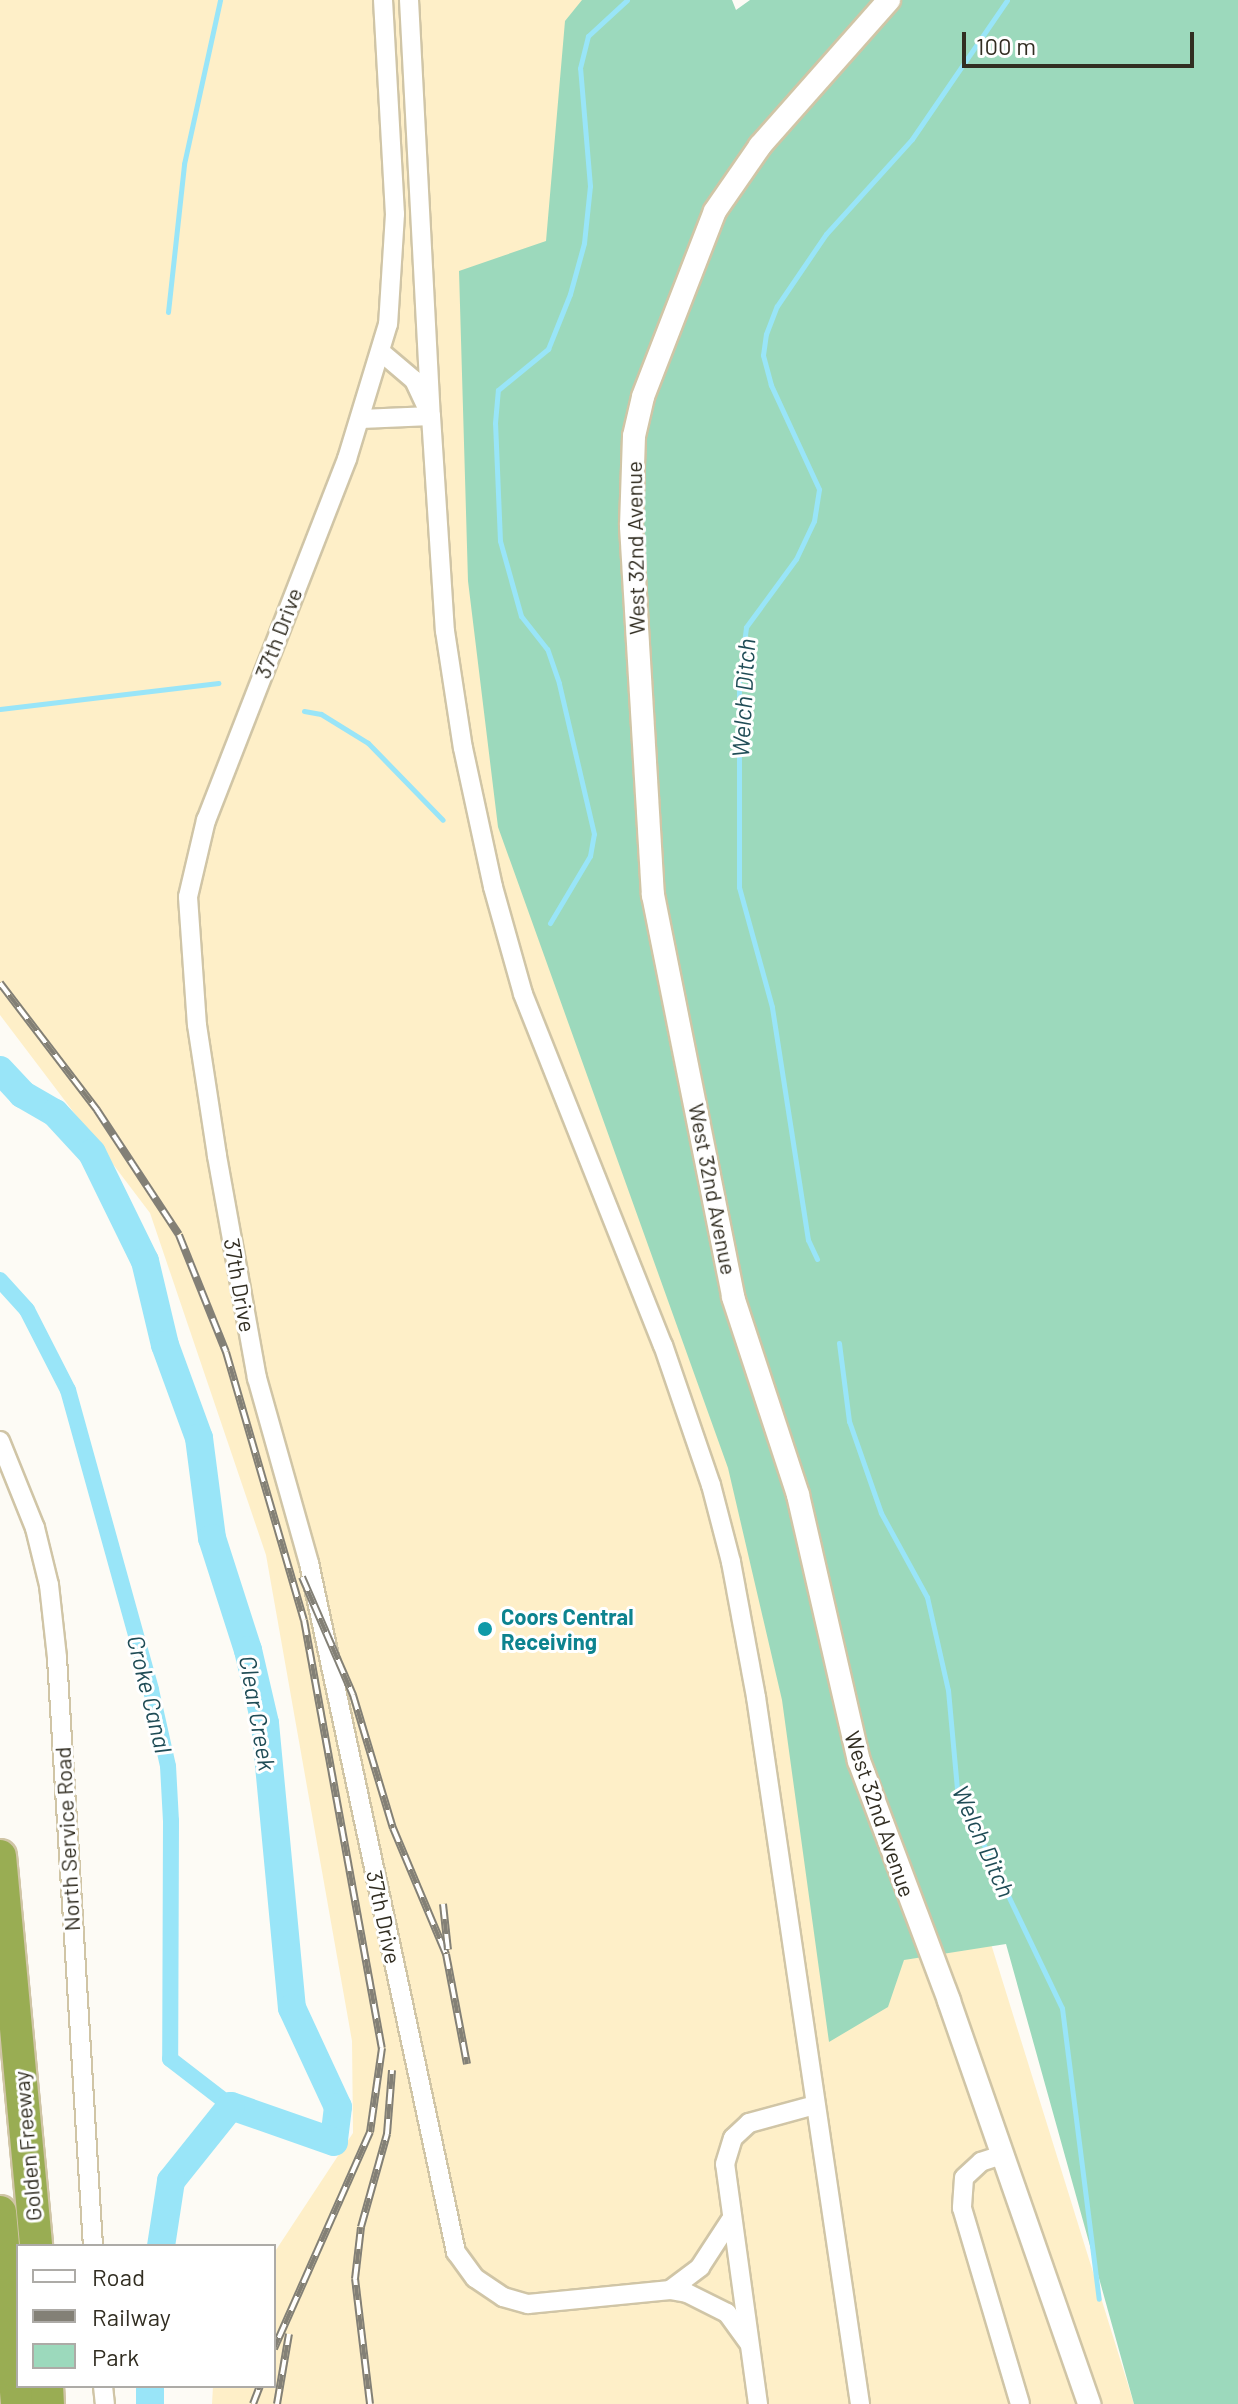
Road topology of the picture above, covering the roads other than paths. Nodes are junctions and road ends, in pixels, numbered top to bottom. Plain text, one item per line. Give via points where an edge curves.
1 (383, 0) edge
2 (409, 0) edge
3 (889, 0) edge
4 (381, 352) junction
5 (431, 416) junction
6 (361, 419) junction
7 (0, 1441) edge
8 (0, 1856) edge
9 (815, 2105) junction
10 (1002, 2155) junction
11 (0, 2212) edge
12 (730, 2221) junction
13 (36, 2244) edge
14 (93, 2244) edge
15 (670, 2290) junction
16 (749, 2343) junction
17 (17, 2404) edge
18 (758, 2404) edge
19 (860, 2404) edge
20 (1020, 2404) edge
21 (1089, 2404) edge

1 - 4 street, 37th Drive via 395,214 390,303
2 - 5 street
3 - 10 street, West 32nd Avenue via 760,146 715,211 643,397 634,436 631,526 658,939 700,1118 733,1297 798,1495 859,1761
4 - 5 street via 414,380
4 - 6 street, 37th Drive
5 - 6 street
5 - 9 street via 445,631 493,887 523,994 663,1345 711,1485 756,1697
6 - 15 street, 37th Drive via 195,857 189,948 217,1156 257,1378 313,1578 456,2252 475,2278 503,2297 528,2304
7 - 14 street, North Service Road via 35,1528 56,1643
8 - 13 highway, Golden Freeway
9 - 12 street via 764,2115 733,2138 725,2164
9 - 19 street
10 - 20 street via 981,2162 964,2178 962,2208
10 - 21 street, West 32nd Avenue
11 - 17 highway, Golden Freeway
12 - 15 street via 700,2267
12 - 16 street
15 - 16 street, 37th Drive via 727,2313
16 - 18 street

